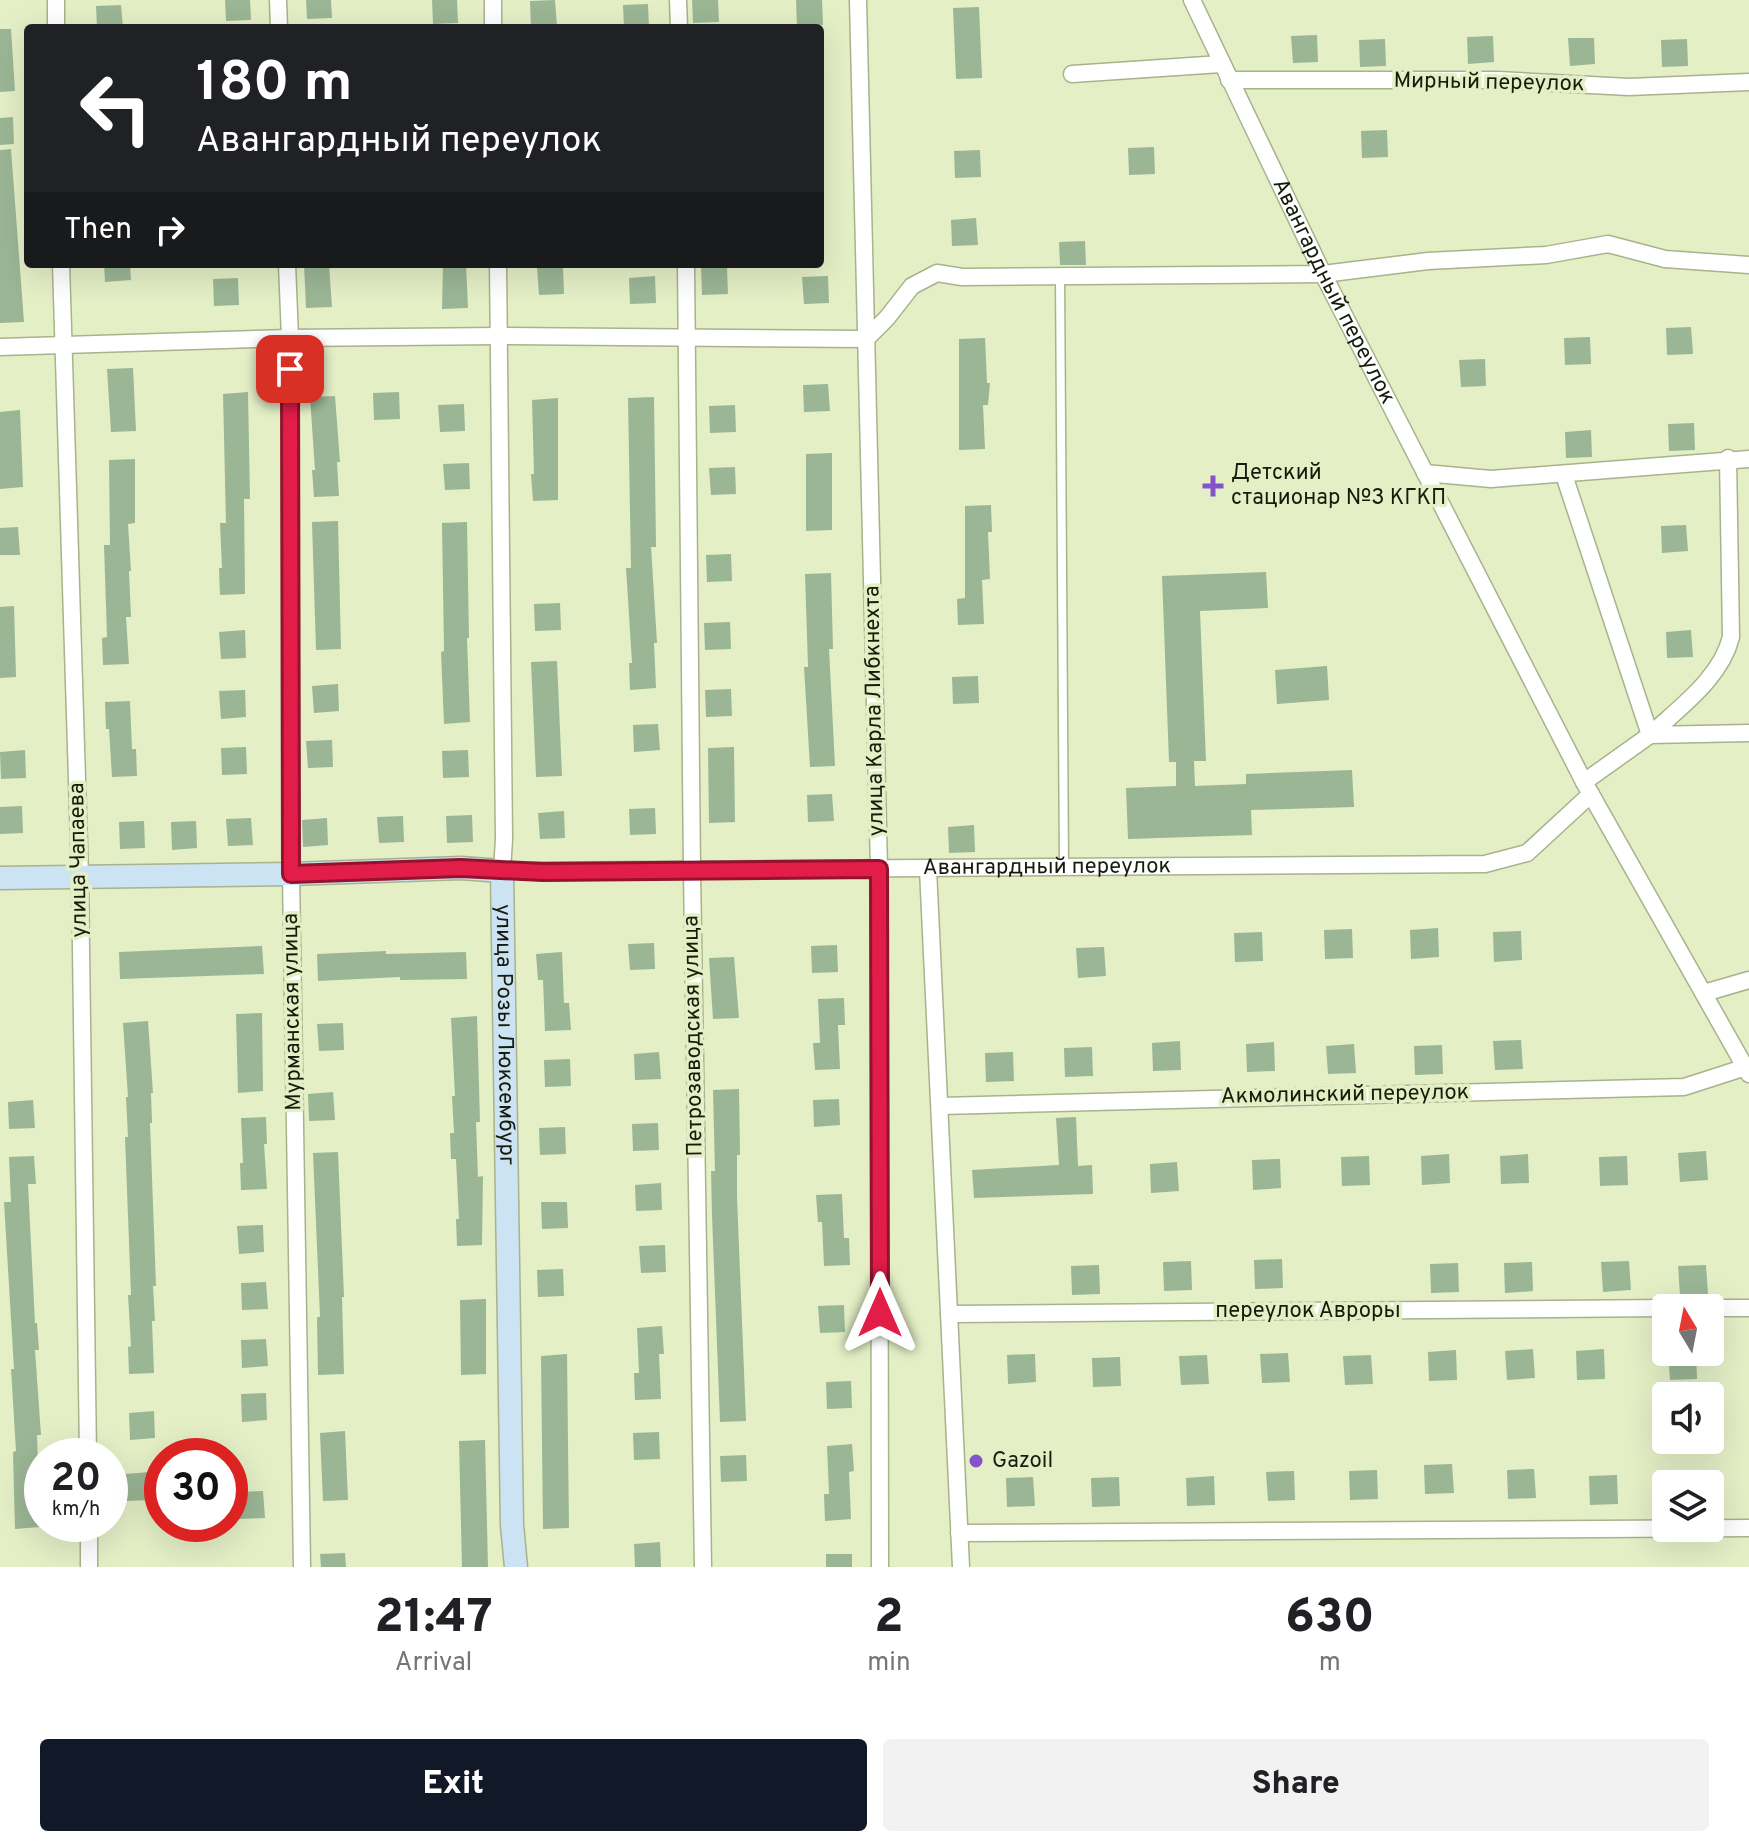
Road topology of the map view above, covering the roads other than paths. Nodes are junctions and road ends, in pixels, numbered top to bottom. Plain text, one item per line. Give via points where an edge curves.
1 (56, 0) edge
2 (278, 0) edge
3 (493, 0) edge
4 (678, 0) edge
5 (858, 0) edge
6 (1192, 0) edge
7 (56, 24) edge
8 (279, 24) edge
9 (493, 24) edge
10 (679, 24) edge
11 (1221, 64) junction
12 (1072, 74) dead end
13 (1229, 80) junction
14 (1749, 82) edge
15 (1749, 265) edge
16 (61, 268) edge
17 (287, 268) edge
18 (498, 268) edge
19 (686, 268) edge
20 (1323, 274) junction
21 (1060, 276) junction
22 (500, 336) junction
23 (290, 338) junction
24 (688, 339) junction
25 (866, 339) junction
26 (62, 346) junction
27 (0, 347) edge
28 (1728, 458) junction
29 (1749, 459) edge
30 (1425, 473) junction
31 (1564, 475) junction
32 (1749, 733) edge
33 (1650, 735) junction
34 (1588, 788) junction
35 (1064, 868) junction
36 (879, 869) junction
37 (928, 869) junction
38 (502, 871) junction
39 (692, 871) junction
40 (291, 874) junction
41 (80, 876) junction
42 (0, 878) edge
43 (1749, 980) edge
44 (1704, 993) junction
45 (1747, 1070) edge
46 (941, 1106) junction
47 (1652, 1308) edge
48 (1724, 1308) edge
49 (1749, 1308) edge
50 (949, 1314) junction
51 (88, 1438) edge
52 (1749, 1528) edge
53 (959, 1533) junction
54 (89, 1542) edge
55 (89, 1567) edge
56 (302, 1567) edge
57 (516, 1567) edge
58 (703, 1567) edge
59 (880, 1567) edge
60 (961, 1567) edge

1 - 7 street
2 - 8 street
3 - 9 street
4 - 10 street
5 - 25 street, улица Карла Либкнехта
6 - 11 street, Авангардный переулок
11 - 12 street
11 - 13 street, Авангардный переулок
13 - 14 street, Мирный переулок via 1498,80 1629,87
13 - 20 street, Авангардный переулок
15 - 20 street via 1665,259 1608,244 1546,255 1428,261
16 - 26 street, улица Чапаева
17 - 23 street, Мурманская улица
18 - 22 street, улица Розы Люксембург
19 - 24 street, Петрозаводская улица
20 - 21 street
20 - 30 street, Авангардный переулок
21 - 25 street via 937,273 912,286
21 - 35 lane
22 - 23 street
22 - 24 street
22 - 38 street, улица Розы Люксембург
23 - 26 street
23 - 40 street, Мурманская улица
24 - 25 street
24 - 39 street, Петрозаводская улица
25 - 36 street, улица Карла Либкнехта
26 - 27 street
26 - 41 street, улица Чапаева
28 - 29 street
28 - 31 street
28 - 33 street via 1727,654
30 - 31 street via 1491,479
30 - 34 street, Авангардный переулок
31 - 33 street
32 - 33 street
33 - 34 street
34 - 35 street, Авангардный переулок via 1527,853 1485,864
34 - 44 street, Авангардный переулок
35 - 37 street, Авангардный переулок
36 - 37 street, Авангардный переулок
36 - 39 street, Авангардный переулок
36 - 59 street, улица Карла Либкнехта
37 - 46 street
38 - 39 street, Авангардный переулок
38 - 40 main road, Авангардный переулок
38 - 57 main road, улица Розы Люксембург
39 - 58 street, Петрозаводская улица
40 - 41 main road, Авангардный переулок
40 - 56 street, Мурманская улица
41 - 42 main road, Авангардный переулок
41 - 51 street, улица Чапаева
43 - 44 street
44 - 45 street, Авангардный переулок
45 - 46 street, Акмолинский переулок via 1684,1087
46 - 50 street
47 - 50 street, переулок Авроры
48 - 49 street
50 - 53 street
52 - 53 street
53 - 60 street
54 - 55 street

